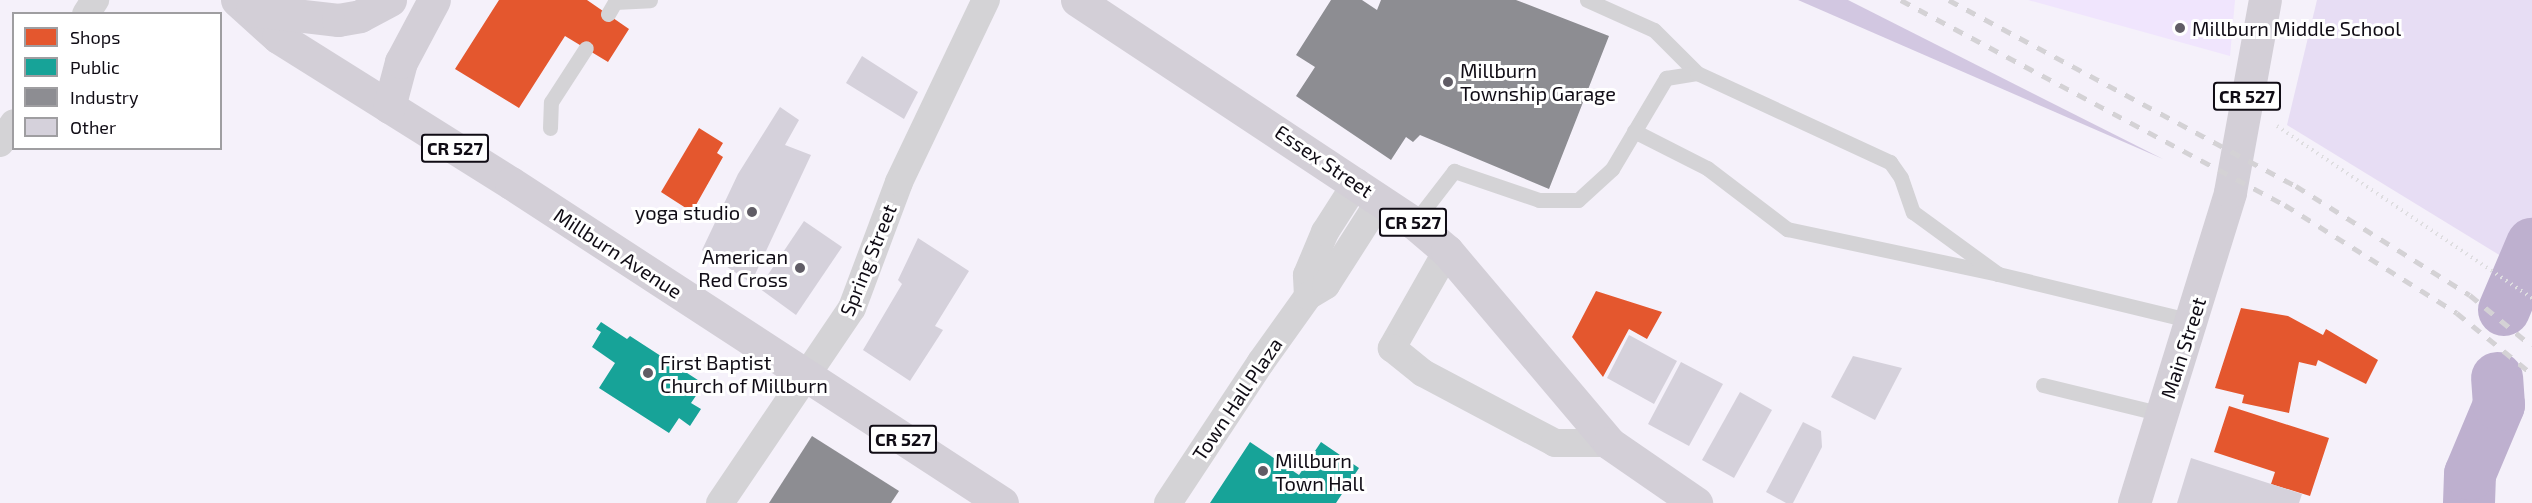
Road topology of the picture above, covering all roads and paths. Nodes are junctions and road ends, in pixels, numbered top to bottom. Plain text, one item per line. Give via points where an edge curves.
1 (390, 0) edge
2 (434, 0) edge
3 (650, 0) edge
4 (986, 0) edge
5 (1077, 0) edge
6 (1587, 0) edge
7 (2265, 0) edge
8 (245, 5) edge
9 (608, 14) dead end
10 (586, 48) dead end
11 (1697, 73) junction
12 (389, 107) junction
13 (12, 126) edge
14 (2277, 126) dead end
15 (550, 128) dead end
16 (1634, 131) junction
17 (0, 143) edge
18 (1369, 190) junction
19 (1414, 223) junction
20 (1446, 251) junction
21 (1998, 274) junction
22 (2532, 298) edge
23 (2192, 321) junction
24 (805, 375) junction
25 (2043, 385) dead end
26 (2162, 414) junction
27 (1609, 443) junction
28 (720, 503) edge
29 (1002, 503) edge
30 (1168, 503) edge
31 (1696, 503) edge
32 (2134, 503) edge

1 - 8 main road, CR 527 via 360,16 338,20
2 - 12 main road via 401,62
3 - 9 lane via 615,2
4 - 24 street, Spring Street via 899,182 852,308
5 - 18 main road, Essex Street / CR 527
6 - 11 lane via 1654,30
7 - 23 main road, Main Street / CR 527 via 2230,192
8 - 12 main road, Millburn Avenue / CR 527 via 278,37
10 - 15 lane via 552,102
11 - 16 lane via 1666,78
11 - 21 lane via 1890,162 1901,178 1913,212
12 - 24 main road, Millburn Avenue / CR 527
13 - 17 street
14 - 22 path
16 - 19 lane via 1612,168 1578,200 1539,200 1454,171
16 - 21 lane via 1707,168 1787,230
18 - 19 main road, Essex Street / CR 527
18 - 30 street, Town Hall Plaza via 1326,285 1308,296
19 - 20 main road, Essex Street / CR 527
20 - 27 main road, Essex Street / CR 527
20 - 27 street via 1392,348 1423,373 1555,443
21 - 23 lane
23 - 26 main road, Main Street / CR 527
24 - 28 street, Spring Street
24 - 29 main road, Millburn Avenue / CR 527
25 - 26 lane
26 - 32 main road, Main Street / CR 527
27 - 31 main road, Essex Street / CR 527

